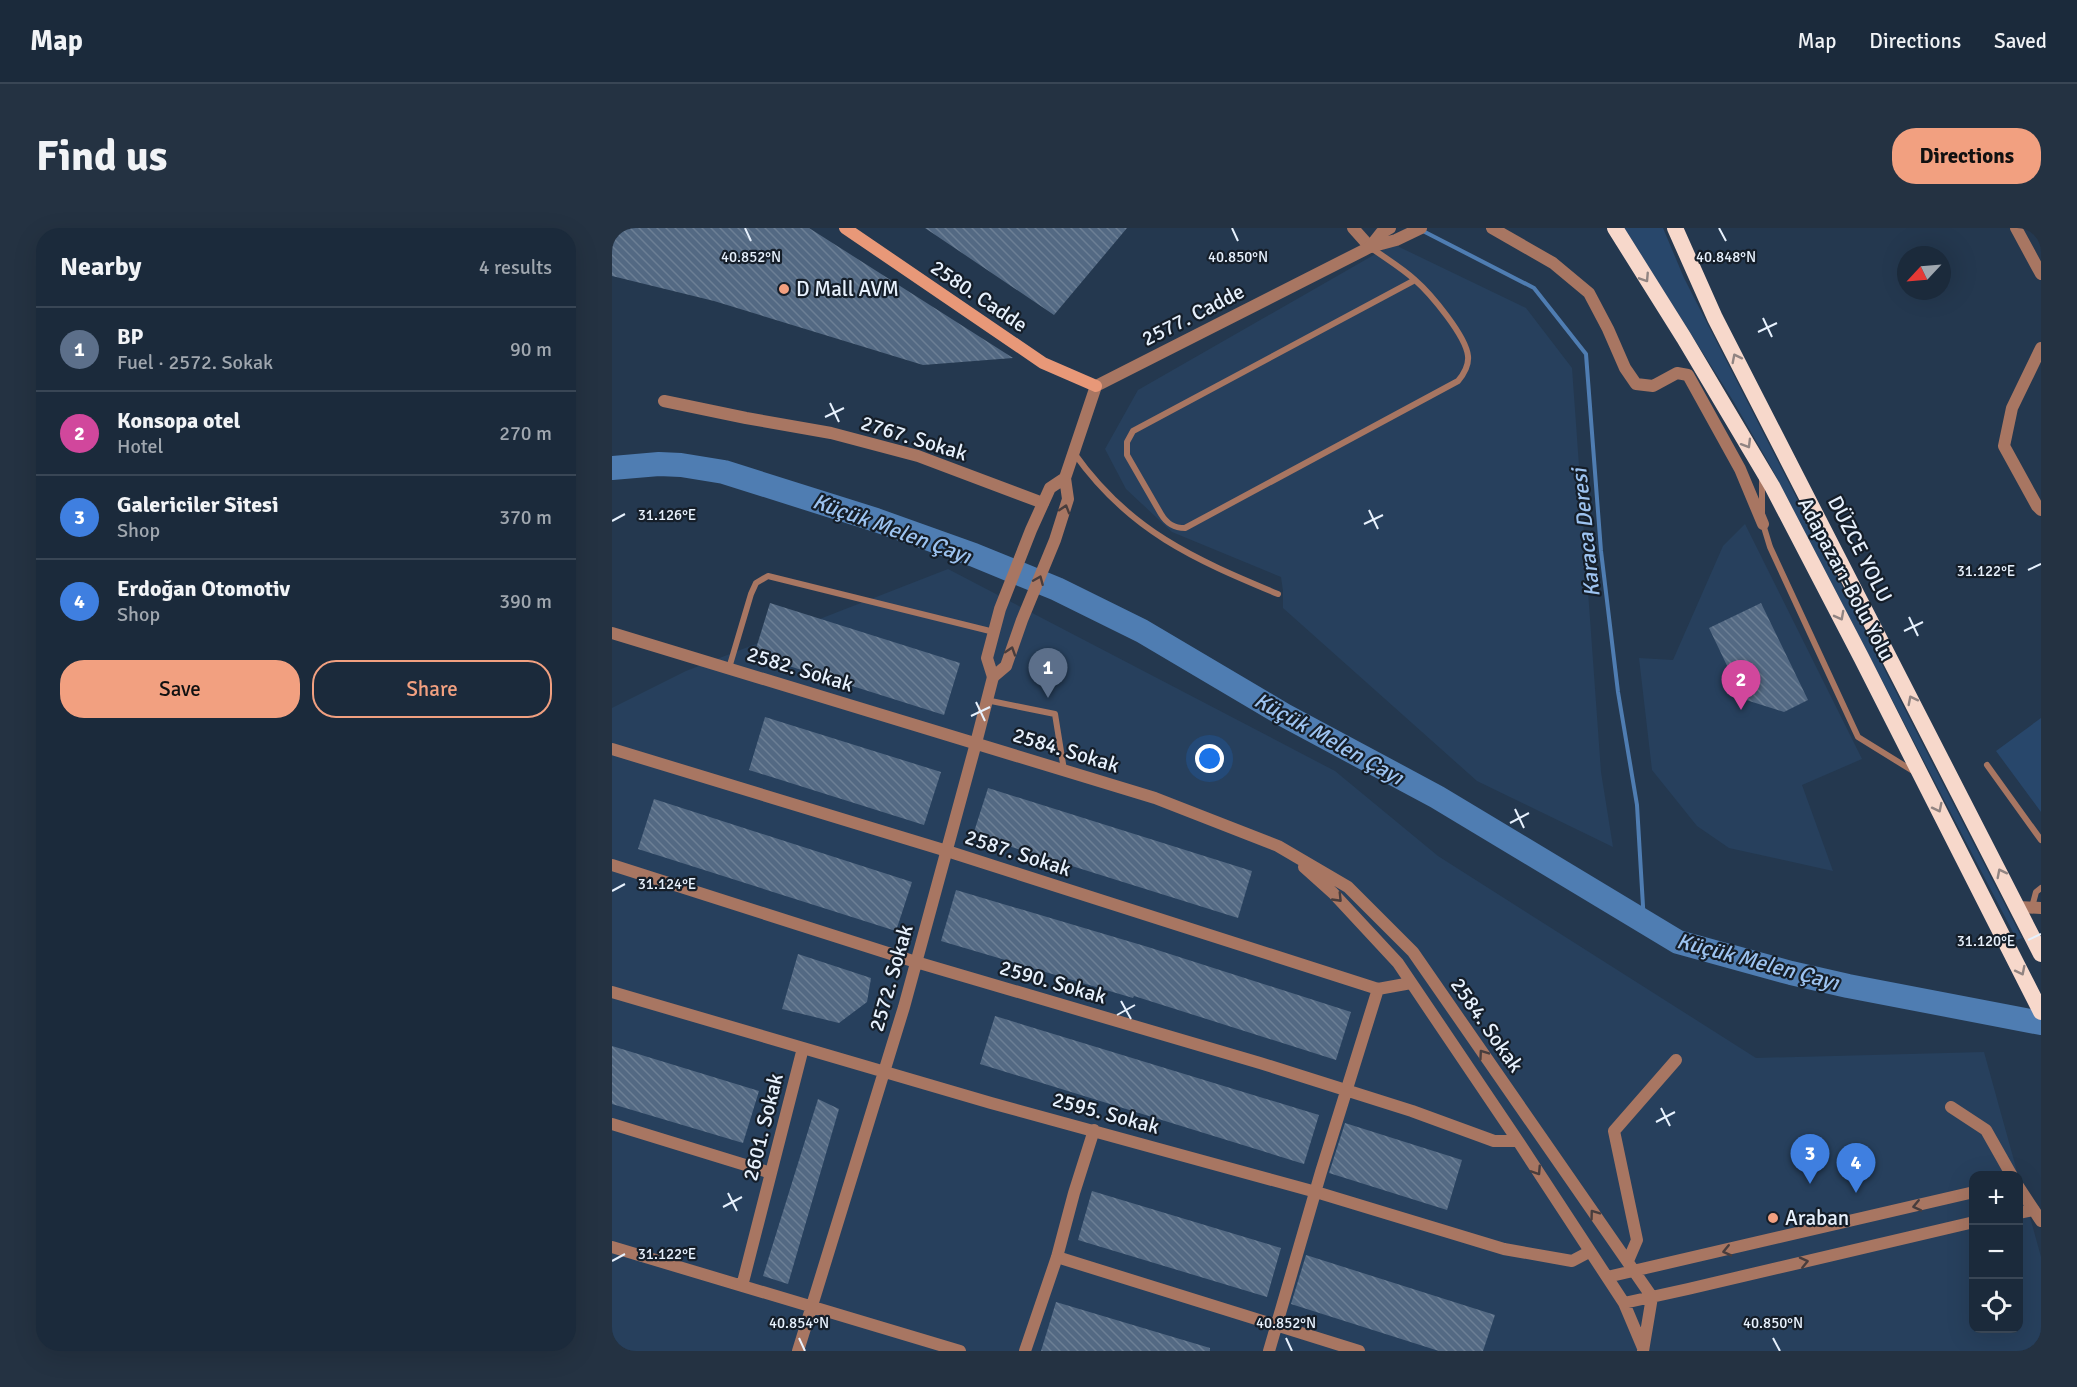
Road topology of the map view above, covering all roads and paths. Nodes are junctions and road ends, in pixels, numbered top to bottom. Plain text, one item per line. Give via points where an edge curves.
1 (845, 228) edge
2 (1353, 228) edge
3 (1421, 228) edge
4 (1492, 228) edge
5 (1601, 228) edge
6 (1615, 228) edge
7 (1675, 228) edge
8 (2016, 228) edge
9 (1389, 233) edge
10 (1370, 247) junction
11 (1626, 249) junction
12 (2041, 274) edge
13 (1415, 280) junction
14 (2041, 348) edge
15 (1096, 386) junction
16 (664, 401) dead end
17 (1074, 452) junction
18 (1762, 469) junction
19 (1065, 478) junction
20 (1043, 503) junction
21 (2041, 510) edge
22 (1762, 524) junction
23 (1278, 594) dead end
24 (994, 632) junction
25 (612, 633) edge
26 (729, 668) junction
27 (993, 677) junction
28 (986, 700) junction
29 (976, 744) junction
30 (612, 749) edge
31 (1987, 765) dead end
32 (1064, 770) junction
33 (1922, 777) junction
34 (2041, 840) edge
35 (1278, 846) junction
36 (947, 851) junction
37 (612, 865) edge
38 (2041, 888) edge
39 (2030, 907) edge
40 (2041, 954) edge
41 (916, 962) junction
42 (1411, 983) junction
43 (1378, 989) junction
44 (612, 992) edge
45 (2041, 1012) edge
46 (803, 1048) junction
47 (1676, 1059) dead end
48 (884, 1072) junction
49 (1347, 1090) junction
50 (1951, 1107) dead end
51 (612, 1124) edge
52 (1094, 1130) junction
53 (1518, 1142) junction
54 (2009, 1171) edge
55 (771, 1173) junction
56 (1316, 1192) junction
57 (2023, 1192) edge
58 (1969, 1193) edge
59 (2023, 1214) edge
60 (2038, 1216) edge
61 (1969, 1223) edge
62 (612, 1247) edge
63 (1589, 1252) junction
64 (1057, 1257) junction
65 (1632, 1267) junction
66 (1607, 1277) junction
67 (742, 1286) junction
68 (1652, 1297) junction
69 (1624, 1303) junction
70 (812, 1307) junction
71 (1276, 1326) junction
72 (1643, 1350) edge
73 (798, 1351) edge
74 (960, 1351) edge
75 (1025, 1351) edge
76 (1269, 1351) edge
77 (1359, 1351) edge

1 - 15 main road, 2580. Cadde via 1043,363
2 - 10 street
3 - 9 street
4 - 22 street via 1553,263 1589,293 1635,384 1653,386 1677,373 1688,375 1740,469
5 - 11 highway
6 - 11 highway, Adapazarı-Bolu Yolu
39 -> 7 highway, DÜZCE YOLU via 1715,318
8 - 12 street
9 - 10 street
10 - 13 lane
10 - 15 street, 2577. Cadde
11 -> 18 highway, Adapazarı-Bolu Yolu
13 - 13 lane via 1438,304 1466,348 1467,366 1458,381 1185,528 1168,523 1127,455 1127,442 1133,430
14 - 21 street via 2012,408 2004,446
15 - 17 street
16 - 20 street, 2767. Sokak via 831,433 918,456
17 - 19 street
17 - 23 lane via 1104,490 1174,547
18 - 22 lane
18 -> 33 highway, Adapazarı-Bolu Yolu
19 - 20 street via 1050,488
27 -> 19 street, 2572. Sokak via 1006,666 1055,540 1068,499
20 - 24 street
22 - 33 lane via 1858,737
24 - 26 lane via 768,576 756,583 751,594
24 - 27 street via 987,658
25 - 26 street, 2582. Sokak
26 - 29 street, 2582. Sokak
27 - 28 street, 2572. Sokak
28 - 29 street, 2572. Sokak
28 - 32 lane via 1055,714
29 - 32 street, 2584. Sokak
29 - 36 street, 2572. Sokak
30 - 36 street, 2587. Sokak
31 - 34 lane
32 - 35 street, 2584. Sokak via 1155,798
33 -> 45 highway, Adapazarı-Bolu Yolu
35 -> 42 street, 2584. Sokak via 1333,893 1398,963
65 -> 35 street, 2584. Sokak via 1413,952 1348,887
36 - 41 street, 2572. Sokak
36 - 43 street, 2587. Sokak
37 - 41 street, 2590. Sokak
38 - 39 lane
39 - 40 highway, DÜZCE YOLU via 2027,926
41 - 48 street, 2572. Sokak
41 - 49 street, 2590. Sokak
42 - 43 street, 2587. Sokak
42 - 53 street, 2584. Sokak
43 - 49 street
44 - 46 street, 2595. Sokak
46 - 48 street, 2595. Sokak
46 - 55 street, 2601. Sokak
47 - 65 street via 1614,1131 1637,1240
48 - 52 street, 2595. Sokak
48 - 70 street, 2572. Sokak
49 - 53 street, 2590. Sokak via 1494,1141
49 - 56 street
50 - 54 street via 1986,1130
51 - 55 street
52 - 56 street, 2595. Sokak
52 - 64 street
53 -> 63 street, 2584. Sokak
55 - 67 street, 2601. Sokak
56 - 63 street, 2595. Sokak via 1504,1249 1572,1261
56 - 71 street
57 - 60 street
58 -> 65 street
59 - 60 street
68 -> 61 street
62 - 67 street
63 - 66 street, 2584. Sokak
64 - 71 street
64 - 75 street
65 - 66 street
65 - 68 street, 2584. Sokak
66 - 69 street, 2584. Sokak
67 - 70 street
68 - 69 street
68 - 72 street
69 - 72 street, 2584. Sokak
70 - 73 street, 2572. Sokak
70 - 74 street
71 - 76 street
71 - 77 street

